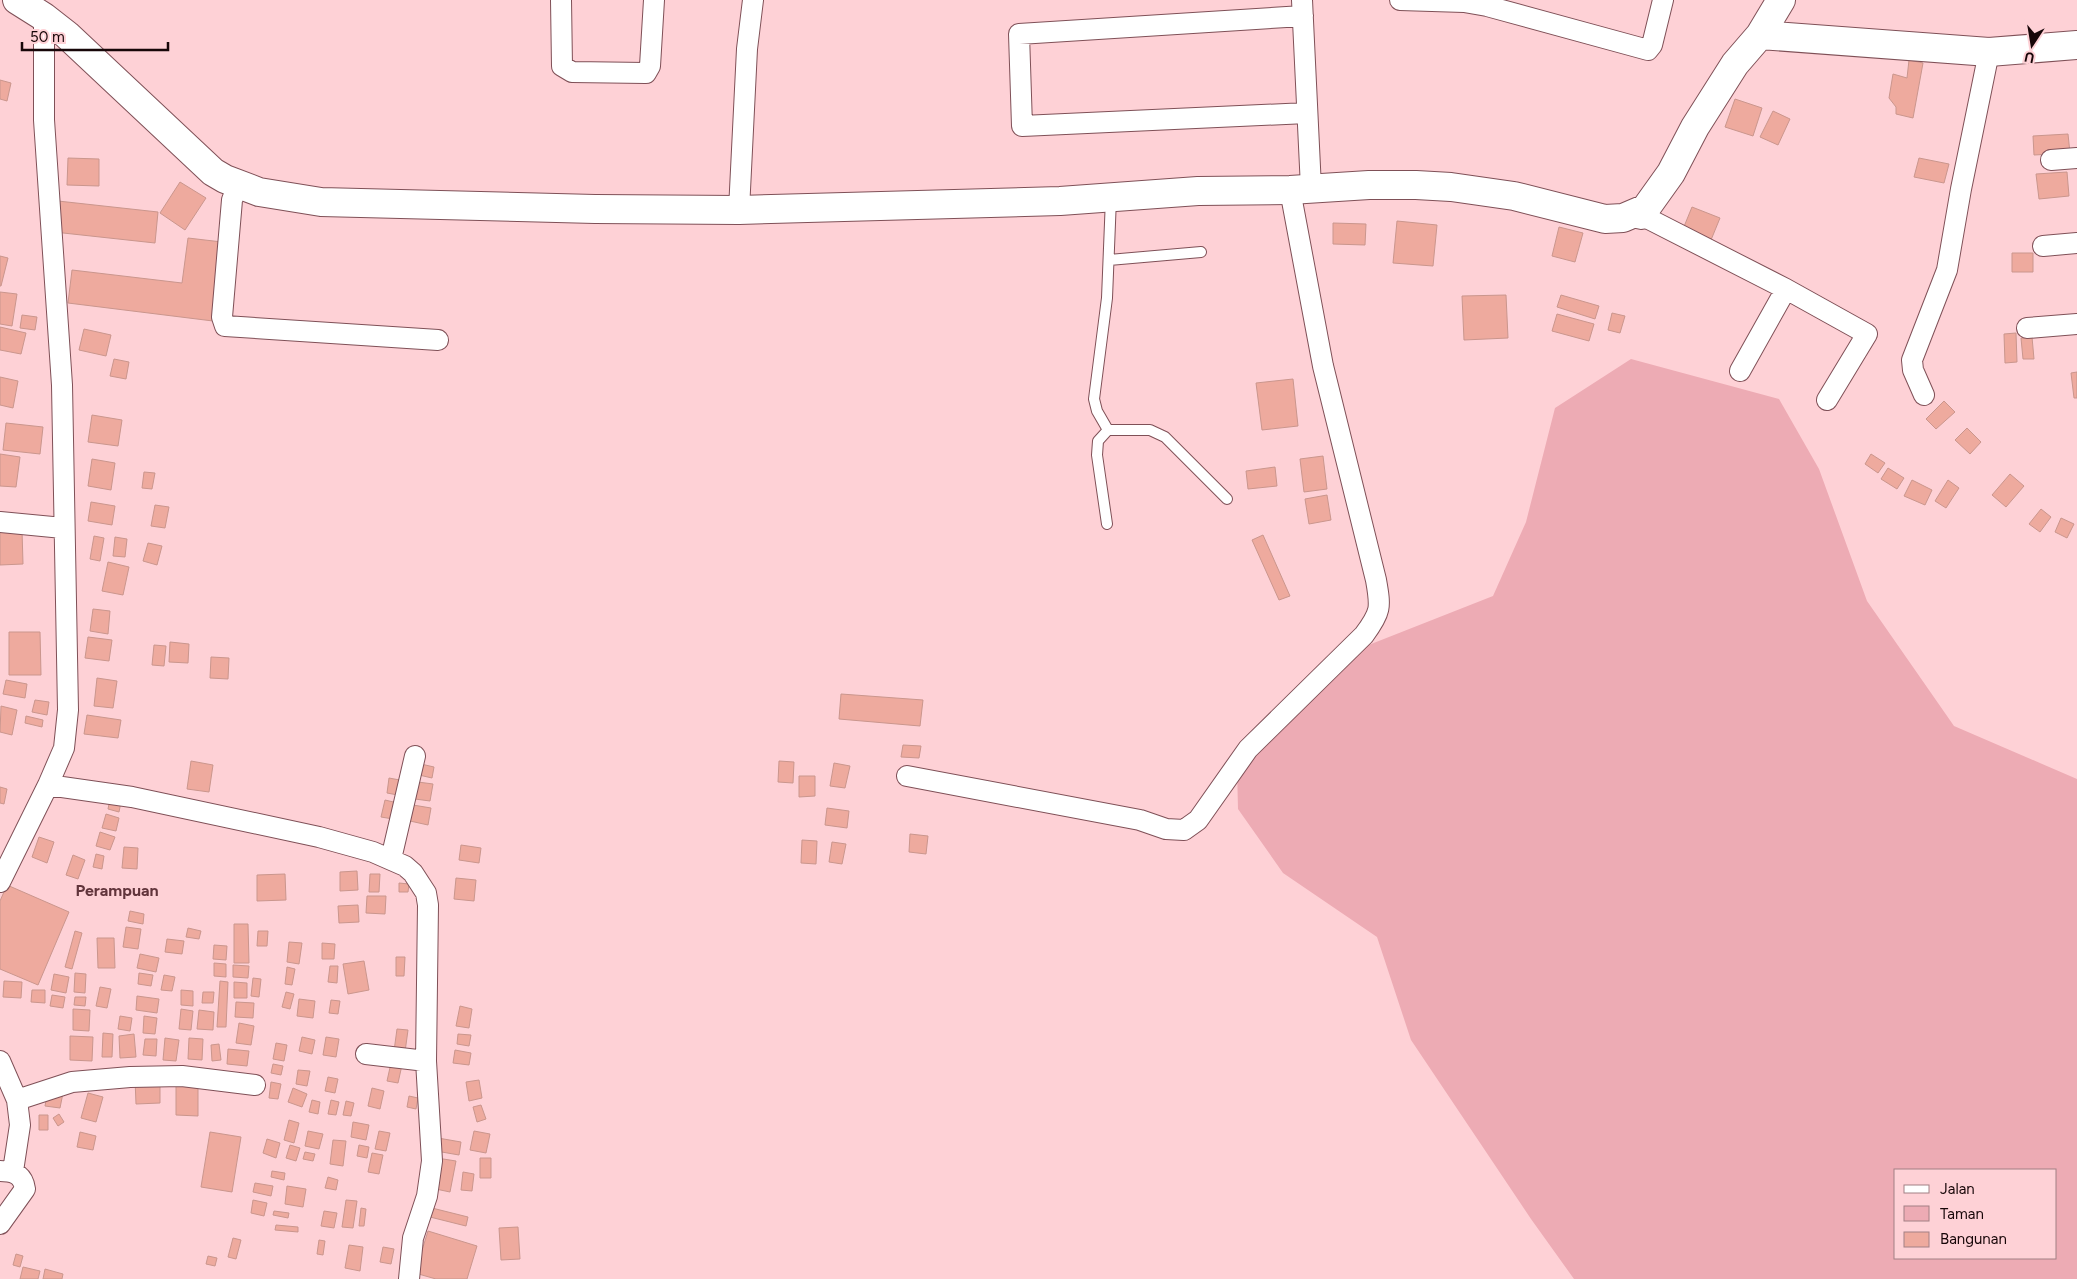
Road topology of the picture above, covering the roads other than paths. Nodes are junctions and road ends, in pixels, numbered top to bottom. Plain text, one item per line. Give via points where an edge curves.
1 (17, 0) edge
2 (561, 0) edge
3 (654, 0) edge
4 (753, 0) edge
5 (1400, 0) edge
6 (1664, 0) edge
7 (1781, 0) edge
8 (1500, 5) edge
9 (1302, 8) edge
10 (44, 17) junction
11 (1760, 34) junction
12 (2077, 45) edge
13 (1988, 52) junction
14 (1307, 113) junction
15 (2077, 158) edge
16 (2051, 160) dead end
17 (238, 185) junction
18 (1300, 189) junction
19 (1111, 197) junction
20 (739, 210) junction
21 (1641, 215) junction
22 (2077, 243) edge
23 (2043, 246) dead end
24 (1201, 252) dead end
25 (1109, 260) junction
26 (1786, 289) junction
27 (2077, 324) edge
28 (2027, 328) dead end
29 (438, 340) dead end
30 (1740, 371) dead end
31 (1924, 395) dead end
32 (1827, 400) dead end
33 (1108, 430) junction
34 (1227, 498) dead end
35 (0, 522) edge
36 (1106, 524) dead end
37 (63, 528) junction
38 (415, 756) dead end
39 (907, 776) dead end
40 (48, 785) junction
41 (391, 859) junction
42 (0, 882) edge
43 (366, 1054) dead end
44 (0, 1061) edge
45 (426, 1061) junction
46 (255, 1085) dead end
47 (17, 1100) junction
48 (6, 1171) edge
49 (0, 1224) edge
50 (409, 1279) edge

1 - 10 street
2 - 3 street via 562,66 572,72 628,73 646,73 650,66
4 - 20 street via 747,49
5 - 8 street
6 - 8 street via 1648,50
7 - 11 street
9 - 14 street
9 - 14 street via 1018,34 1022,126
10 - 17 street via 213,172
10 - 37 street via 44,120 62,385
11 - 13 street
11 - 21 street via 1735,64 1695,127 1671,173
12 - 13 street
13 - 31 street via 1947,270 1912,360
14 - 18 street
15 - 16 street
17 - 20 street via 259,192 321,202
17 - 29 street via 232,200 222,316 225,326
18 - 19 street
18 - 21 street via 1369,185 1451,187 1514,196 1604,219 1623,218 1637,212
18 - 39 street via 1323,366 1376,580 1378,615 1364,635 1248,749 1198,820 1184,830
19 - 20 street
19 - 25 lane
21 - 26 street
22 - 23 street
24 - 25 lane
25 - 33 lane via 1094,399
26 - 30 street
26 - 32 street via 1867,334
27 - 28 street
33 - 34 lane via 1150,430 1165,437
33 - 36 lane via 1098,441 1097,455
35 - 37 street
37 - 40 street via 68,710 64,748
38 - 41 street
40 - 41 street via 132,798 319,837
40 - 42 street
41 - 45 street via 413,873 426,893
43 - 45 street
44 - 47 street
45 - 50 street via 432,1162 427,1196 413,1238
46 - 47 street via 182,1076 130,1078 72,1082
47 - 48 street via 20,1125
48 - 49 street via 21,1178 25,1189

